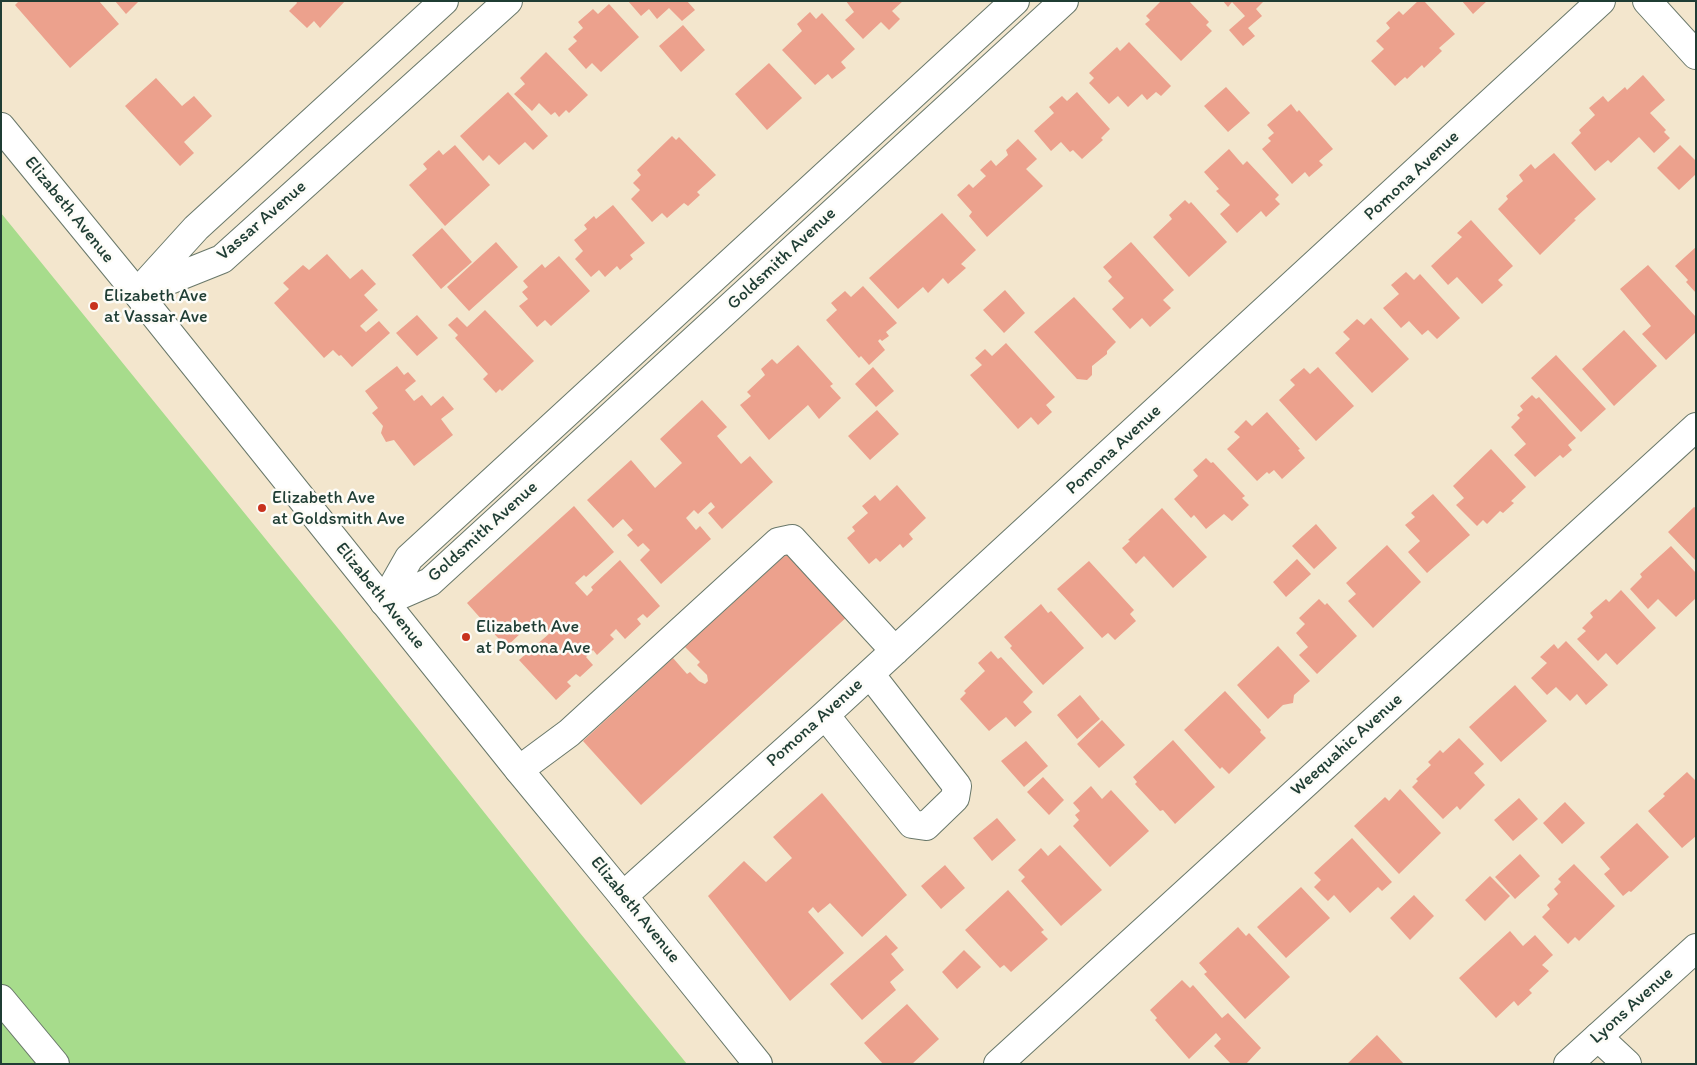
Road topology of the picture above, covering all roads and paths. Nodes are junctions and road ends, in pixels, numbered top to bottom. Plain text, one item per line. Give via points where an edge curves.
1 (444, 1) edge
2 (508, 1) edge
3 (1015, 1) edge
4 (1064, 1) edge
5 (1601, 1) edge
6 (1647, 1) edge
7 (1696, 55) edge
8 (884, 122) junction
9 (1, 127) edge
10 (906, 146) junction
11 (137, 293) junction
12 (654, 333) junction
13 (675, 358) junction
14 (1696, 427) edge
15 (384, 602) junction
16 (895, 651) junction
17 (870, 674) junction
18 (825, 715) junction
19 (519, 770) junction
20 (623, 896) junction
21 (1696, 948) edge
22 (1, 1000) edge
23 (1598, 1037) junction
24 (55, 1064) edge
25 (758, 1064) edge
26 (998, 1064) edge
27 (1568, 1064) edge
28 (1627, 1064) edge

1 - 11 street via 196,228
2 - 11 street, Vassar Avenue via 222,259
3 - 8 street, Goldsmith Avenue
4 - 10 street, Goldsmith Avenue
5 - 16 street, Pomona Avenue
6 - 7 street
8 - 10 street
8 - 12 street, Goldsmith Avenue
9 - 11 street, Elizabeth Avenue
10 - 13 street, Goldsmith Avenue
11 - 15 street, Elizabeth Avenue
12 - 13 street
12 - 15 street, Goldsmith Avenue via 410,558
13 - 15 street, Goldsmith Avenue via 430,582
14 - 26 street, Weequahic Avenue
15 - 19 street, Elizabeth Avenue
16 - 17 street, Pomona Avenue
16 - 19 street via 792,539 778,542 570,734
17 - 18 street, Pomona Avenue
17 - 18 street via 958,786 955,798 926,826 912,824
18 - 20 street, Pomona Avenue
19 - 20 street, Elizabeth Avenue
20 - 25 street, Elizabeth Avenue
21 - 23 street, Lyons Avenue
22 - 24 street
23 - 27 street, Lyons Avenue
23 - 28 street

